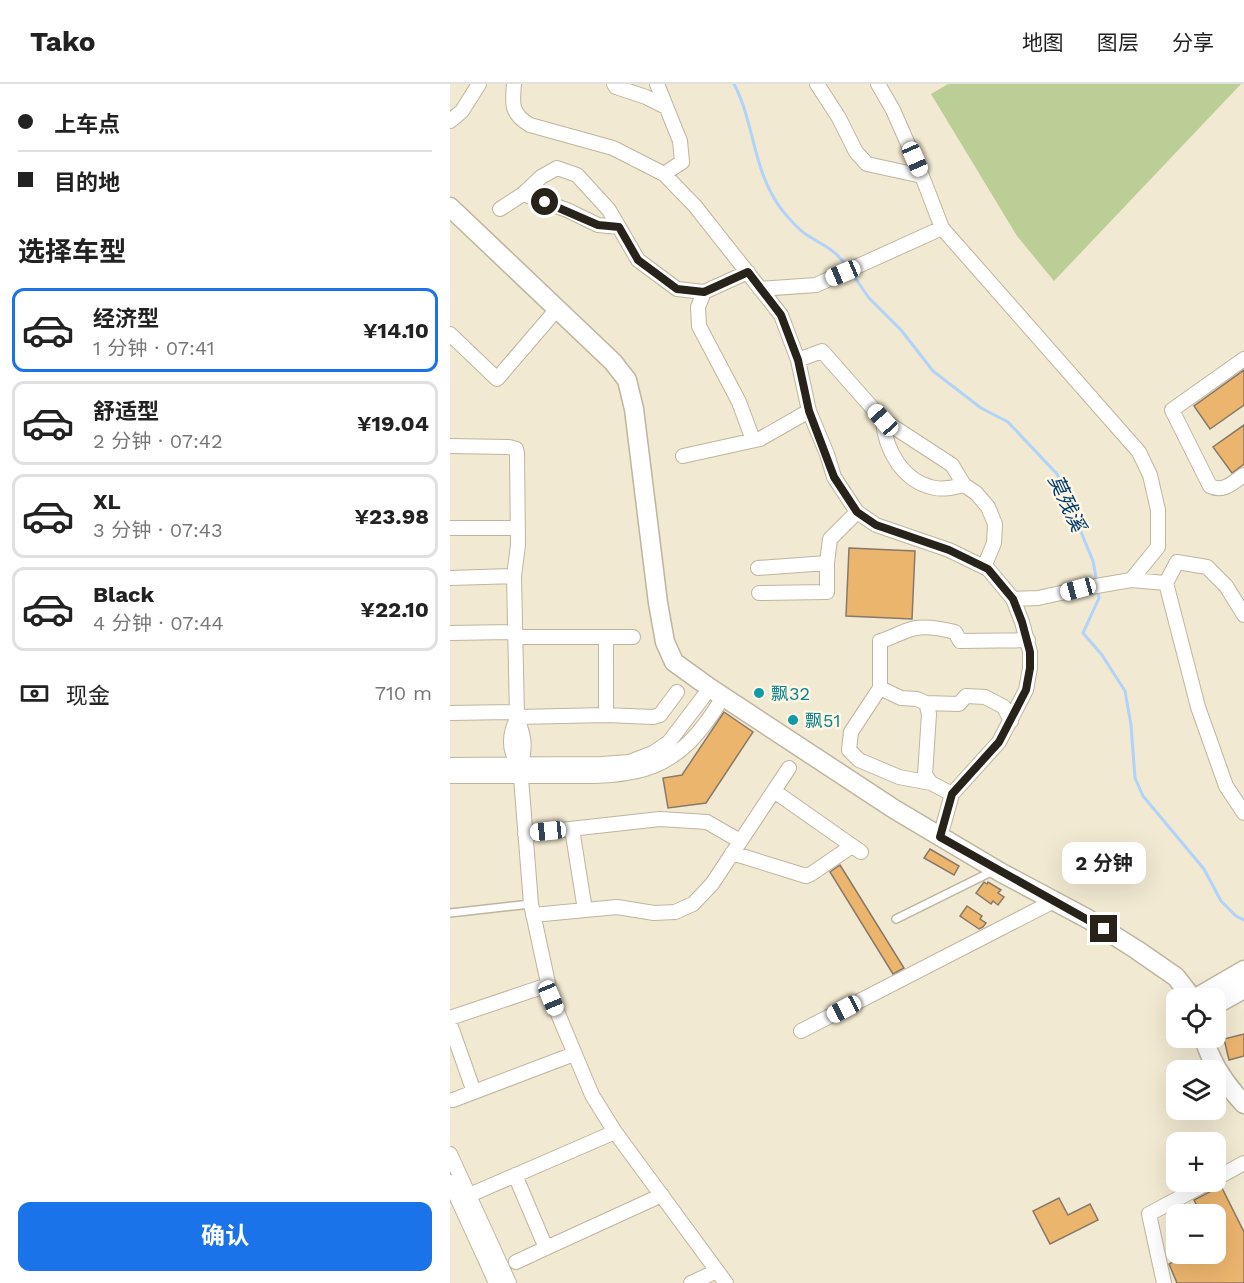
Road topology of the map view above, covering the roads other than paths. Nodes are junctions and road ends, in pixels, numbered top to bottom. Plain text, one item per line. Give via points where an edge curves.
1 (480, 84) edge
2 (514, 84) edge
3 (614, 84) edge
4 (657, 84) edge
5 (817, 84) edge
6 (878, 84) edge
7 (666, 107) junction
8 (450, 122) edge
9 (664, 174) junction
10 (922, 176) junction
11 (523, 194) junction
12 (450, 207) edge
13 (500, 209) dead end
14 (619, 227) junction
15 (942, 228) junction
16 (748, 272) junction
17 (760, 289) junction
18 (704, 292) junction
19 (557, 309) junction
20 (450, 334) edge
21 (1244, 358) edge
22 (798, 360) junction
23 (809, 411) junction
24 (883, 420) junction
25 (753, 440) junction
26 (450, 446) edge
27 (682, 456) dead end
28 (1244, 475) edge
29 (964, 485) junction
30 (857, 512) junction
31 (450, 528) edge
32 (518, 528) junction
33 (1158, 547) junction
34 (1176, 562) junction
35 (826, 563) junction
36 (984, 567) junction
37 (758, 568) dead end
38 (514, 576) junction
39 (450, 578) edge
40 (1131, 580) junction
41 (1166, 583) junction
42 (759, 593) dead end
43 (1013, 599) junction
44 (1244, 615) edge
45 (450, 633) edge
46 (515, 635) junction
47 (606, 637) junction
48 (633, 637) dead end
49 (1028, 640) junction
50 (880, 688) junction
51 (677, 692) dead end
52 (717, 692) junction
53 (926, 703) junction
54 (450, 713) edge
55 (606, 715) junction
56 (517, 716) junction
57 (1011, 721) junction
58 (677, 734) junction
59 (688, 744) junction
60 (450, 765) edge
61 (789, 768) dead end
62 (520, 771) junction
63 (450, 776) edge
64 (931, 783) junction
65 (774, 791) junction
66 (952, 794) junction
67 (1244, 813) edge
68 (572, 829) junction
69 (525, 834) junction
70 (940, 837) junction
71 (736, 847) junction
72 (995, 870) junction
73 (1054, 901) junction
74 (532, 910) junction
75 (585, 910) junction
76 (450, 913) edge
77 (896, 919) dead end
78 (1241, 978) edge
79 (548, 985) junction
80 (1185, 988) edge
81 (1218, 988) edge
82 (1226, 994) edge
83 (450, 1018) edge
84 (450, 1024) edge
85 (801, 1031) dead end
86 (1208, 1048) edge
87 (574, 1054) junction
88 (474, 1092) junction
89 (453, 1100) dead end
90 (1244, 1104) edge
91 (615, 1132) junction
92 (450, 1154) edge
93 (1244, 1163) edge
94 (1226, 1173) edge
95 (515, 1175) junction
96 (450, 1182) edge
97 (1190, 1192) edge
98 (662, 1196) junction
99 (463, 1197) junction
100 (546, 1248) junction
101 (516, 1262) dead end
102 (721, 1277) edge
103 (496, 1283) edge
104 (509, 1283) edge
105 (691, 1283) edge
106 (1164, 1283) edge

1 - 8 street
2 - 9 street via 515,112 520,120 613,148
3 - 7 street
4 - 7 street
5 - 10 street via 867,164
6 - 10 street
7 - 9 street via 680,141 682,162
9 - 16 street
10 - 15 street
11 - 13 street
11 - 14 street via 598,225
11 - 14 street via 556,168 577,175
12 - 19 street
14 - 18 street via 638,260 677,289
15 - 17 street via 816,285
15 - 33 street via 1139,452 1158,510
16 - 17 street
16 - 18 street
17 - 22 street via 781,315
18 - 25 street via 698,307 699,326 739,402
19 - 20 street via 497,379
19 - 52 street via 627,380 633,400 665,642 674,662
21 - 28 street via 1172,410 1210,486 1224,488
22 - 23 street
22 - 24 street via 822,351
23 - 25 street
23 - 30 street via 834,477
24 - 29 street via 952,465
24 - 29 street via 884,436 901,467 934,488
25 - 27 street
26 - 32 street via 516,449
29 - 36 street via 988,507 994,524 994,543
30 - 35 street via 830,539
30 - 36 street via 876,525 949,550
31 - 32 street
32 - 38 street
33 - 34 street
33 - 40 street
34 - 41 street
34 - 44 street via 1207,567 1227,586
35 - 37 street
35 - 42 street via 827,592
36 - 43 street
38 - 39 street
38 - 46 street
40 - 41 street
40 - 43 street
41 - 67 street via 1198,707 1226,786
43 - 49 street
45 - 46 street
46 - 47 street
46 - 56 street
47 - 48 street
47 - 55 street
49 - 50 street via 960,641 955,632 915,628 880,641
49 - 57 street via 1030,668 1026,690
50 - 53 street
50 - 64 street via 850,732 849,750 859,760 899,777
51 - 55 street via 660,715
52 - 58 street
52 - 59 street via 701,730
52 - 70 street
53 - 57 street via 958,704 966,696 985,698 1004,707
53 - 64 street via 929,714 925,775
54 - 56 street
55 - 56 street
56 - 62 street via 524,744
57 - 66 street via 999,742
58 - 59 street
58 - 62 street via 660,749 629,762
59 - 62 street via 658,764 634,773 608,776
60 - 62 street
61 - 65 street
62 - 63 street
62 - 69 street
64 - 66 street
65 - 71 street
65 - 71 street via 857,849 806,876
66 - 70 street
68 - 69 street
68 - 71 street via 660,819 696,820 707,822
68 - 75 street
69 - 74 street
70 - 72 street
71 - 75 street via 702,896 679,911 654,913 617,907
72 - 73 street
72 - 77 lane
73 - 80 street via 1162,966
73 - 85 street
74 - 75 street
74 - 76 lane
74 - 79 street
78 - 81 street
78 - 82 street
79 - 83 street
79 - 87 street
84 - 88 street
86 - 90 street via 1215,1066
87 - 88 street
87 - 91 street via 592,1095
88 - 89 street
91 - 95 street
91 - 98 street
92 - 99 street
93 - 94 street
95 - 99 street
95 - 100 street
96 - 99 street
97 - 106 street via 1149,1214
98 - 100 street
98 - 102 street
99 - 103 street
99 - 104 street
100 - 101 street
102 - 105 street

